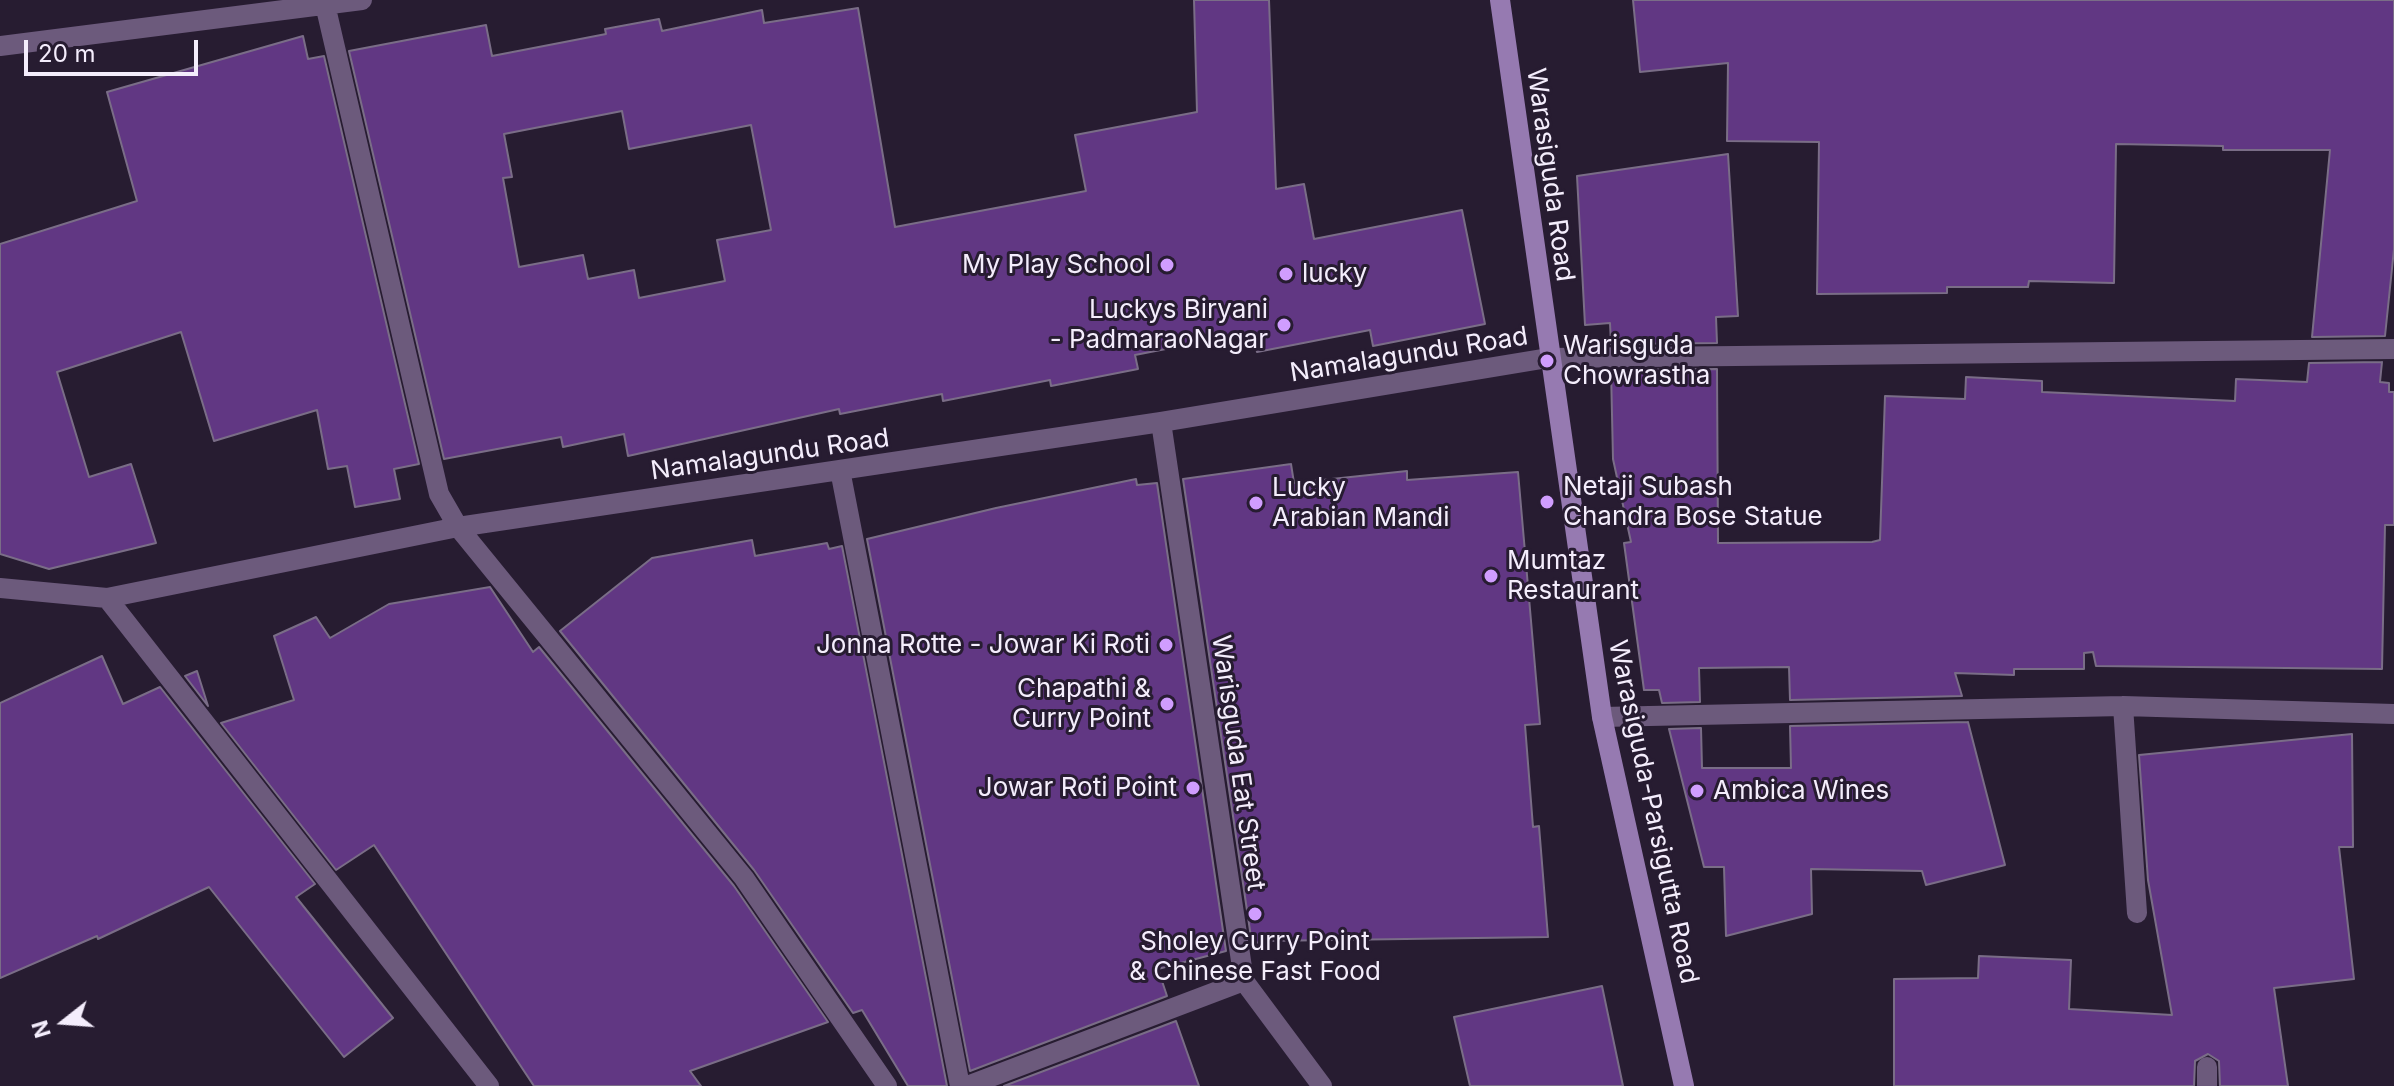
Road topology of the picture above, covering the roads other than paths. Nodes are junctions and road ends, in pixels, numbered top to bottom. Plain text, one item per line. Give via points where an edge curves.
1 (362, 0) edge
2 (1500, 0) edge
3 (325, 2) edge
4 (0, 46) edge
5 (2394, 349) edge
6 (1548, 358) junction
7 (1161, 422) junction
8 (840, 470) junction
9 (458, 527) junction
10 (0, 588) edge
11 (107, 598) junction
12 (2123, 706) junction
13 (2394, 714) edge
14 (1602, 717) junction
15 (2137, 913) dead end
16 (1244, 981) junction
17 (489, 1086) edge
18 (887, 1086) edge
19 (960, 1086) edge
20 (967, 1086) edge
21 (1322, 1086) edge
22 (1684, 1086) edge

1 - 3 street
2 - 6 street, Warasiguda Road
3 - 4 street
3 - 9 street via 439,494
5 - 6 street, Namalagundu Road
6 - 7 street, Namalagundu Road
6 - 14 street, Warasiguda-Parsigutta Road
7 - 8 street, Namalagundu Road
7 - 16 street, Warisguda Eat Street
8 - 9 street, Namalagundu Road
8 - 19 street
9 - 11 street, Namalagundu Road
9 - 18 street via 744,878
10 - 11 street, Namalagundu Road
11 - 17 street
12 - 13 street
12 - 14 street
12 - 15 street
14 - 22 street, Warasiguda-Parsigutta Road
16 - 20 street
16 - 21 street, Warisguda Eat Street

